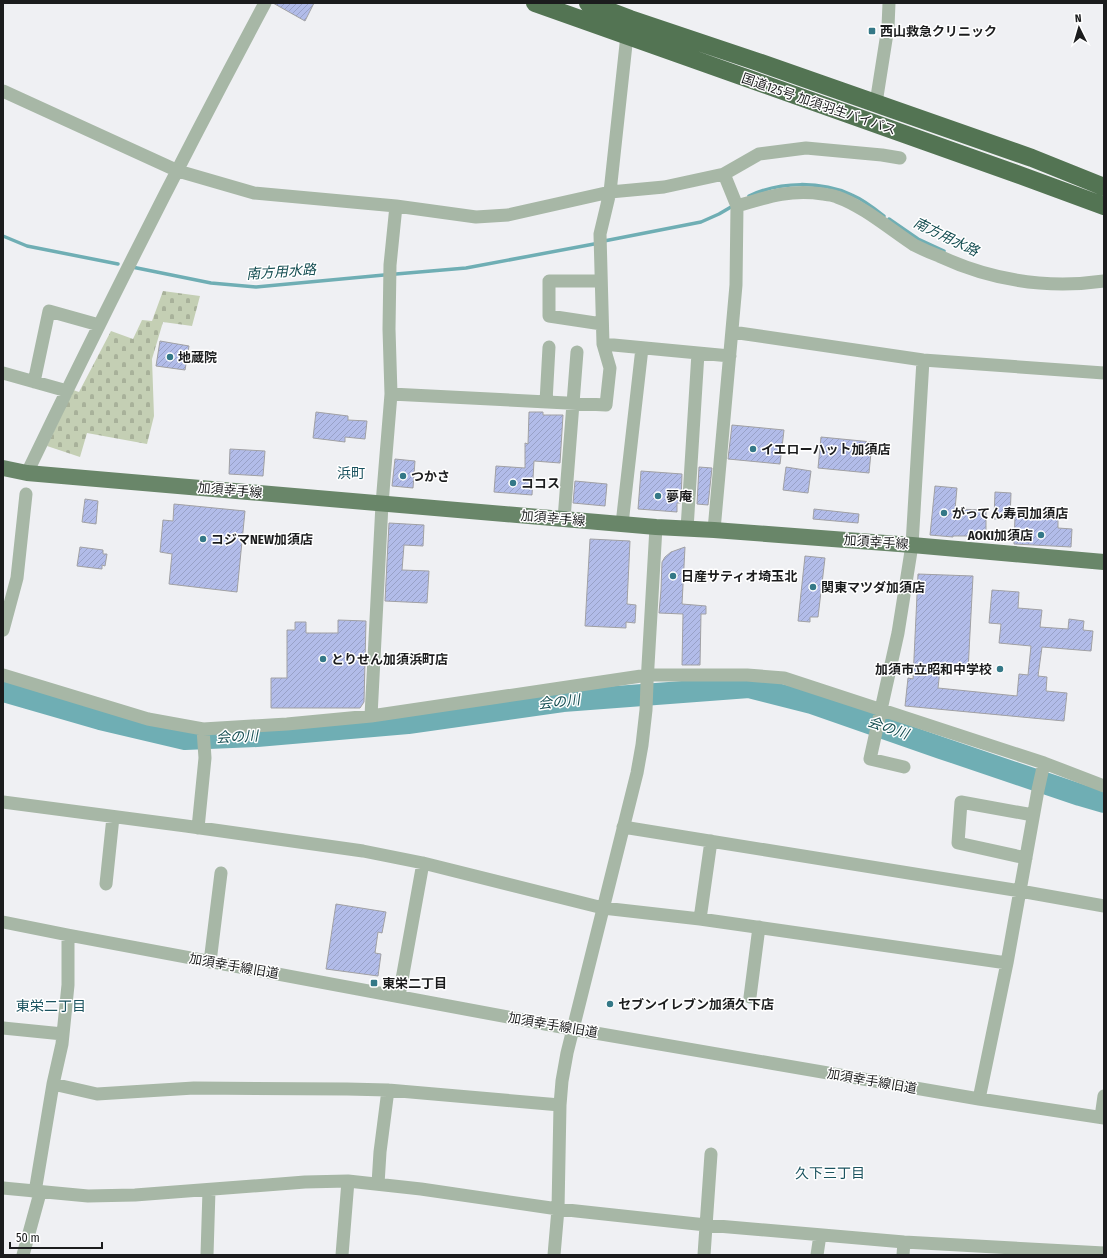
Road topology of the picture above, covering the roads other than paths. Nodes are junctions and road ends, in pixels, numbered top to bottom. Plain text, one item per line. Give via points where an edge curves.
1 (265, 3) edge
2 (534, 3) edge
3 (588, 3) edge
4 (889, 3) edge
5 (627, 35) junction
6 (3, 91) edge
7 (876, 103) junction
8 (900, 158) dead end
9 (178, 171) junction
10 (724, 174) junction
11 (1104, 187) edge
12 (610, 192) junction
13 (396, 206) junction
14 (737, 206) junction
15 (1104, 206) edge
16 (601, 281) junction
17 (1104, 281) edge
18 (602, 324) junction
19 (99, 325) junction
20 (732, 332) junction
21 (603, 344) junction
22 (549, 347) dead end
23 (642, 348) junction
24 (577, 352) dead end
25 (698, 353) junction
26 (730, 356) junction
27 (923, 360) junction
28 (3, 373) edge
29 (1104, 373) edge
30 (34, 382) junction
31 (67, 391) junction
32 (391, 394) junction
33 (546, 402) junction
34 (574, 403) junction
35 (3, 468) edge
36 (27, 473) junction
37 (26, 494) dead end
38 (382, 504) junction
39 (564, 519) junction
40 (622, 524) junction
41 (656, 527) junction
42 (687, 529) junction
43 (714, 530) junction
44 (912, 545) junction
45 (1104, 562) edge
46 (3, 630) edge
47 (3, 675) edge
48 (647, 679) junction
49 (881, 709) junction
50 (371, 716) junction
51 (203, 729) junction
52 (1044, 763) junction
53 (904, 767) dead end
54 (1104, 786) edge
55 (3, 802) edge
56 (1034, 815) junction
57 (113, 817) junction
58 (623, 827) junction
59 (198, 828) junction
60 (711, 841) junction
61 (1026, 858) junction
62 (424, 863) junction
63 (221, 874) dead end
64 (106, 884) dead end
65 (1020, 891) junction
66 (1104, 906) edge
67 (602, 908) junction
68 (700, 919) junction
69 (3, 922) edge
70 (759, 927) junction
71 (68, 935) junction
72 (210, 962) junction
73 (1007, 963) junction
74 (399, 996) junction
75 (750, 997) dead end
76 (3, 1028) edge
77 (572, 1029) junction
78 (63, 1034) junction
79 (54, 1084) junction
80 (388, 1090) junction
81 (1104, 1096) edge
82 (979, 1099) junction
83 (560, 1105) junction
84 (1102, 1118) edge
85 (711, 1154) dead end
86 (348, 1181) junction
87 (378, 1184) junction
88 (3, 1188) edge
89 (208, 1190) junction
90 (37, 1192) junction
91 (558, 1209) junction
92 (706, 1225) junction
93 (820, 1235) junction
94 (904, 1242) junction
95 (1068, 1253) edge
96 (1104, 1253) edge
97 (23, 1255) edge
98 (26, 1255) edge
99 (207, 1255) edge
100 (342, 1255) edge
101 (554, 1255) edge
102 (704, 1255) edge
103 (817, 1255) edge
104 (903, 1255) edge

1 - 9 street
2 - 5 highway, 国道125号 加須羽生バイパス
3 - 7 highway, 国道125号 加須羽生バイパス
4 - 7 street via 888,27
5 - 12 street
5 - 15 highway, 国道125号 加須羽生バイパス
6 - 9 street
7 - 11 highway, 国道125号 加須羽生バイパス via 1032,158
8 - 10 street via 806,148 758,154
9 - 13 street via 254,193
9 - 19 street
10 - 12 street via 664,187
10 - 14 street
12 - 13 street via 508,215 476,217
12 - 16 street via 600,234
13 - 32 street via 390,265
14 - 17 street via 776,194 807,192 837,197 916,246 982,272 1012,280 1053,284
14 - 20 street via 736,285
16 - 18 street
16 - 18 street via 549,282 549,316
18 - 21 street
19 - 30 street via 49,312
19 - 31 street
20 - 26 street
20 - 27 street
21 - 23 street
21 - 34 street via 610,368 606,405
22 - 33 street
23 - 25 street
23 - 40 street
24 - 34 street
25 - 26 street
25 - 42 street
26 - 43 street
27 - 29 street
27 - 44 street
28 - 30 street
30 - 31 street
31 - 36 street
32 - 33 street
32 - 38 street
33 - 34 street
34 - 39 street
35 - 36 main road, 加須幸手線
36 - 38 main road, 加須幸手線
37 - 46 street via 17,578
38 - 39 main road, 加須幸手線
38 - 50 street
39 - 40 main road, 加須幸手線
40 - 41 main road, 加須幸手線
41 - 42 main road, 加須幸手線
41 - 48 street
42 - 43 main road, 加須幸手線
43 - 44 main road, 加須幸手線
44 - 45 main road, 加須幸手線
44 - 49 street via 898,633
47 - 51 street via 148,719
48 - 49 street via 747,674 784,678
48 - 50 street
48 - 58 street via 642,745
49 - 52 street
49 - 53 street via 870,759
50 - 51 street
51 - 59 street via 205,758
52 - 54 street
52 - 56 street
55 - 57 street
56 - 61 street
56 - 61 street via 960,802 958,843
57 - 59 street
57 - 64 street
58 - 60 street
58 - 67 street
59 - 62 street via 363,851
60 - 65 street
60 - 68 street
61 - 65 street
62 - 67 street
62 - 74 street
63 - 72 street
65 - 66 street
65 - 73 street
67 - 68 street
67 - 77 street
68 - 70 street
69 - 71 street, 加須幸手線旧道
70 - 73 street
70 - 75 street
71 - 72 street, 加須幸手線旧道
71 - 78 street via 68,985
72 - 74 street, 加須幸手線旧道
73 - 82 street
74 - 77 street, 加須幸手線旧道
76 - 78 street
77 - 82 street, 加須幸手線旧道
77 - 83 street
78 - 79 street
79 - 80 street via 97,1094 194,1088
79 - 90 street
80 - 83 street
80 - 87 street
81 - 84 street
82 - 84 street, 加須幸手線旧道
83 - 91 street
85 - 92 street
86 - 87 street
86 - 89 street
86 - 100 street
87 - 91 street
88 - 90 street
89 - 90 street via 88,1196
89 - 99 street
90 - 97 street
91 - 92 street
91 - 101 street
92 - 93 street
92 - 102 street
93 - 94 street
93 - 103 street
94 - 95 street
94 - 104 street
95 - 96 street
97 - 98 street

